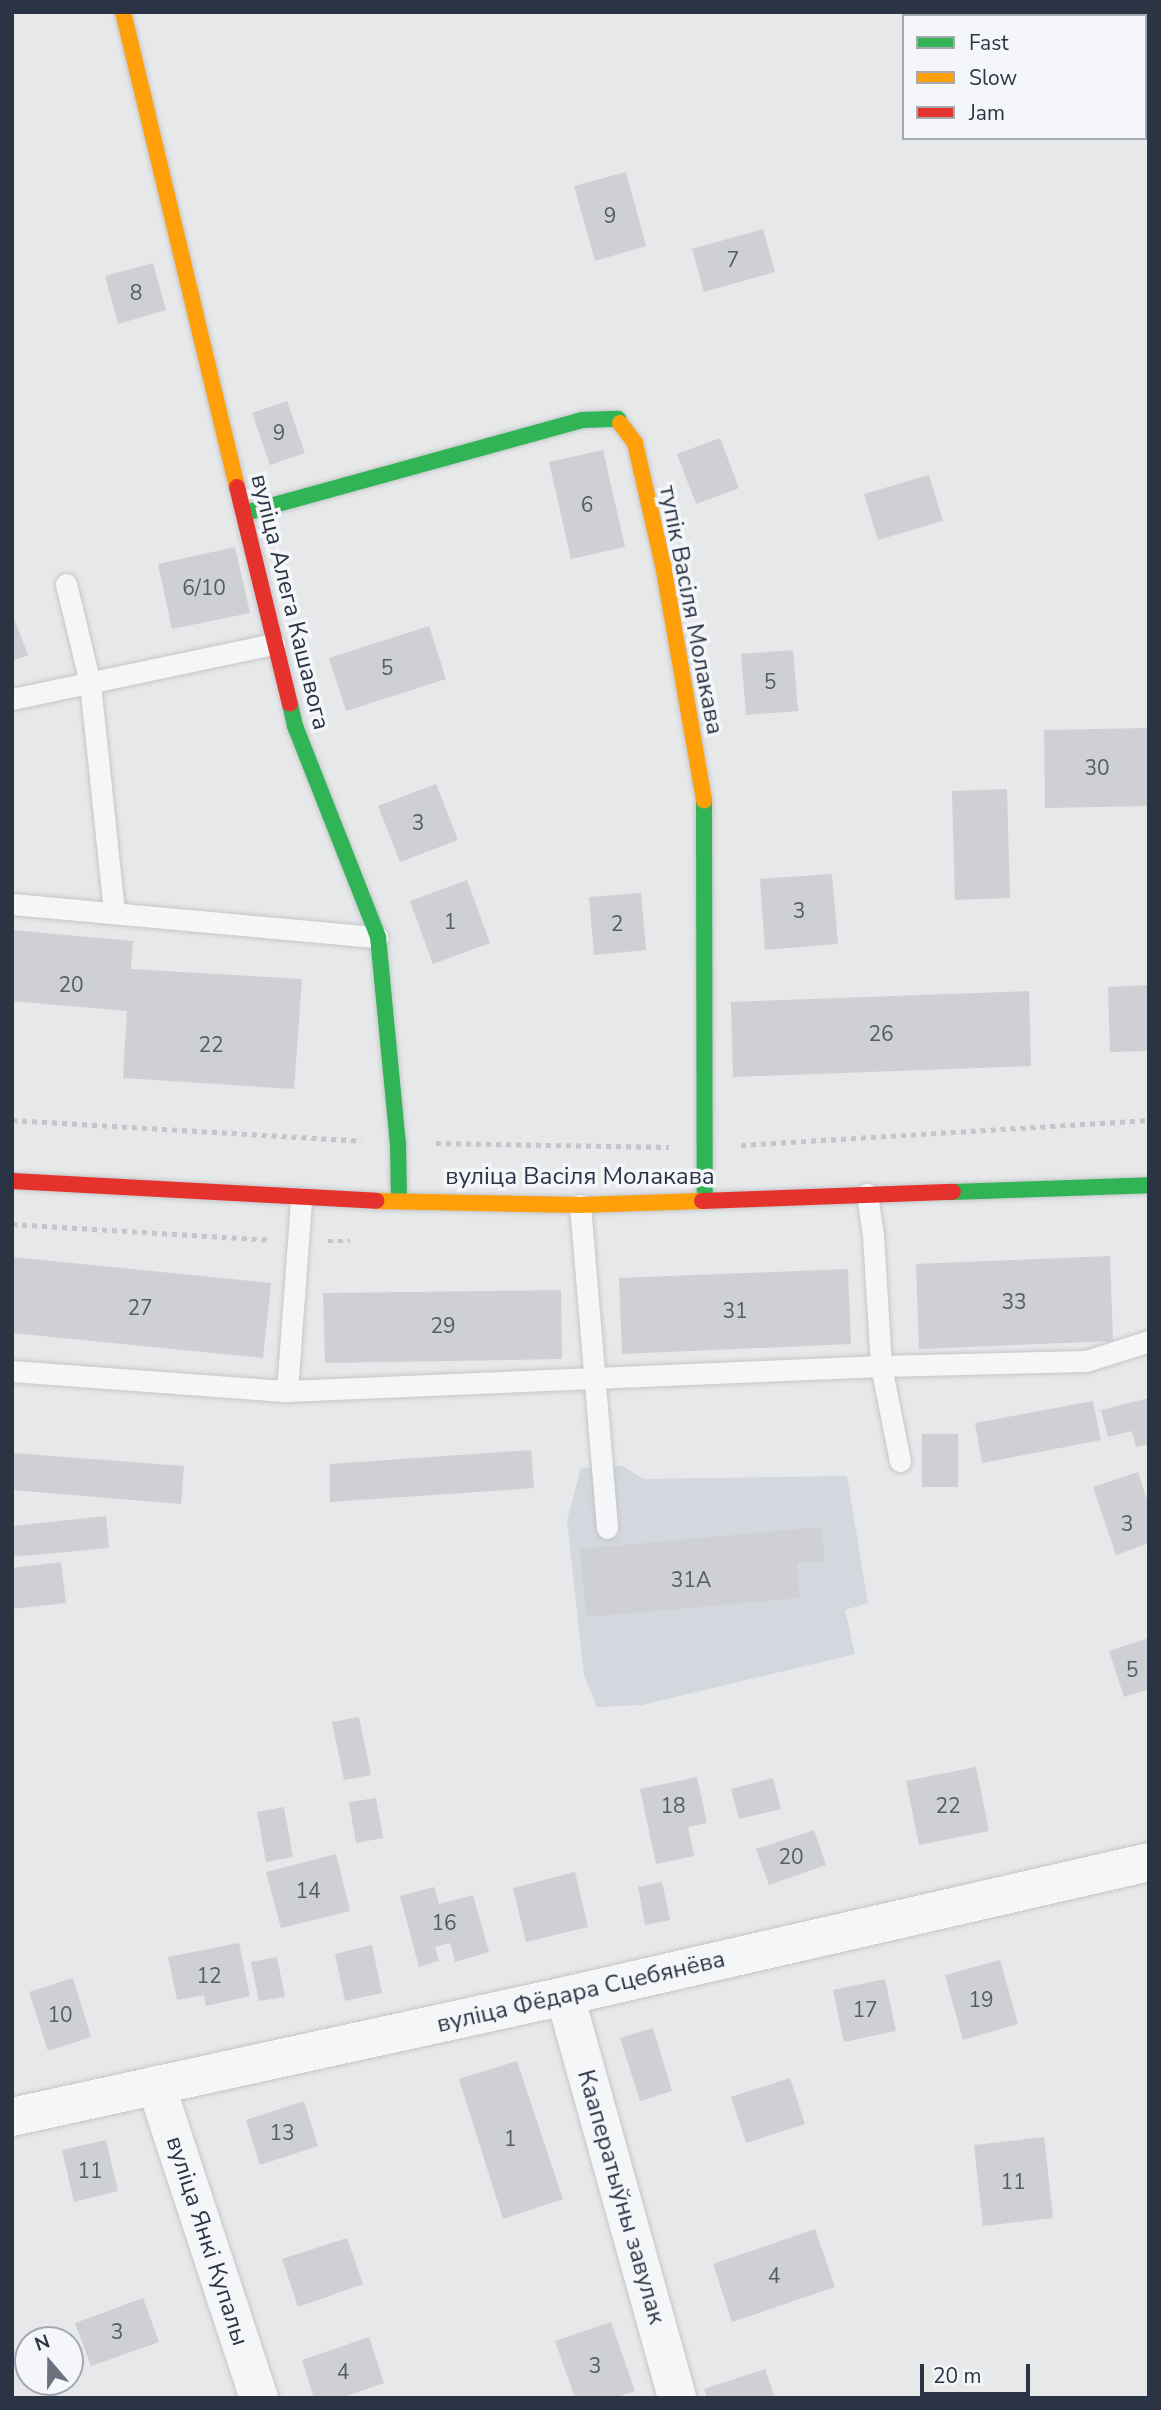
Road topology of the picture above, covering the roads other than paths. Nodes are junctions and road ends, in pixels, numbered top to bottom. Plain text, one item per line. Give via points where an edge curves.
1 (123, 12) edge
2 (245, 513) junction
3 (66, 584) dead end
4 (274, 644) junction
5 (90, 683) junction
6 (12, 699) edge
7 (12, 904) edge
8 (114, 913) junction
9 (379, 937) junction
10 (12, 1181) edge
11 (1149, 1185) edge
12 (867, 1194) junction
13 (301, 1199) junction
14 (399, 1200) junction
15 (705, 1200) junction
16 (580, 1205) junction
17 (1149, 1341) edge
18 (881, 1366) junction
19 (12, 1371) edge
20 (595, 1379) junction
21 (287, 1391) junction
22 (900, 1461) dead end
23 (607, 1528) dead end
24 (1149, 1862) edge
25 (565, 1996) junction
26 (156, 2085) junction
27 (12, 2117) edge
28 (259, 2398) edge
29 (677, 2398) edge

1 - 2 street, вуліца Алега Кашавога
2 - 4 street, вуліца Алега Кашавога
2 - 15 street, тупік Васіля Молакава via 582,419 618,419 635,443 660,551 706,811
3 - 5 lane
4 - 5 lane
4 - 9 street, вуліца Алега Кашавога via 295,726
5 - 6 lane
5 - 8 lane
7 - 8 lane
8 - 9 lane
9 - 14 street, вуліца Алега Кашавога
10 - 13 street, вуліца Васіля Молакава
11 - 12 street, вуліца Васіля Молакава
12 - 15 street, вуліца Васіля Молакава
12 - 18 lane
13 - 14 street, вуліца Васіля Молакава
13 - 21 lane
14 - 16 street, вуліца Васіля Молакава
15 - 16 street, вуліца Васіля Молакава
16 - 20 lane
17 - 18 lane via 1086,1361
18 - 20 lane
18 - 22 lane
19 - 21 lane
20 - 21 lane
20 - 23 lane
24 - 25 street, вуліца Фёдара Сцебянёва
25 - 26 street, вуліца Фёдара Сцебянёва
25 - 29 street, Кааператыўны завулак
26 - 27 street, вуліца Фёдара Сцебянёва
26 - 28 street, вуліца Янкі Купалы

